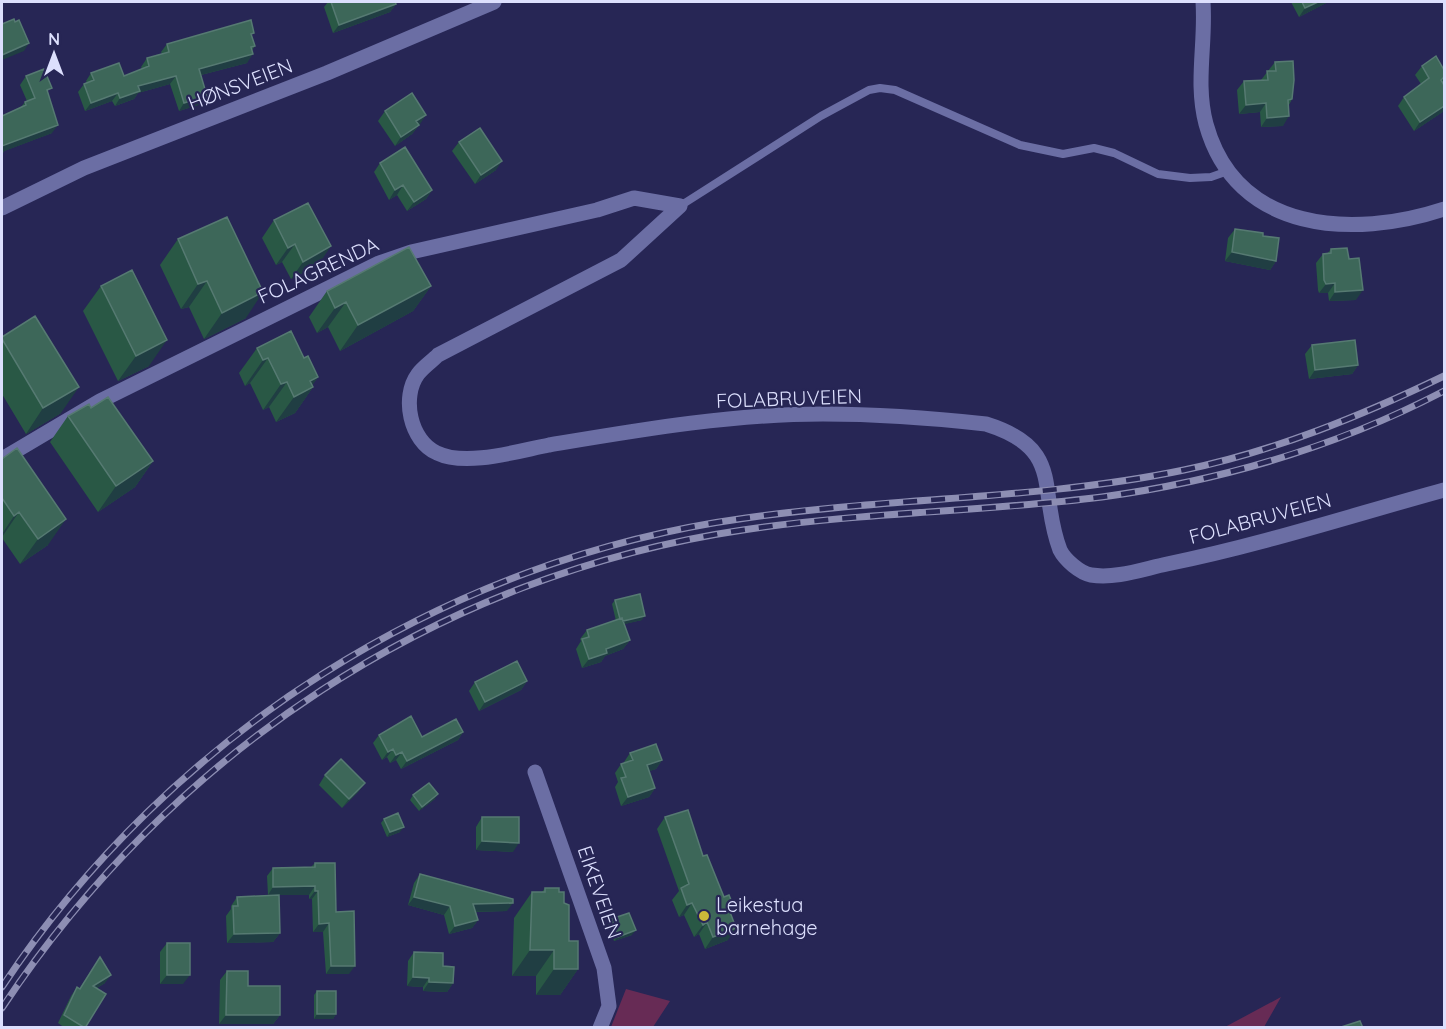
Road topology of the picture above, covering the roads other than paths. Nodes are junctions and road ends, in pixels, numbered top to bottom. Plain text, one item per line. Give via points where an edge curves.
1 (494, 2) edge
2 (1203, 2) edge
3 (1228, 171) junction
4 (680, 206) junction
5 (2, 208) edge
6 (1444, 209) edge
7 (2, 459) edge
8 (1444, 490) edge
9 (535, 772) dead end
10 (600, 1028) edge

1 - 5 street, HØNSVEIEN via 317,78 84,168
2 - 3 street via 1200,67 1206,123 1220,162
3 - 4 lane via 1190,178 1158,174 1094,148 1063,154 1020,144 895,90 880,88 821,116
3 - 6 street via 1239,186 1266,205 1307,221 1346,225
4 - 7 street, FOLAGRENDA via 634,198 379,263 100,401
4 - 8 street, FOLABRUVEIEN via 621,260 438,355 417,375 408,403 420,439 436,453 455,458 734,418 823,414 986,424 1008,431 1036,452 1047,477 1061,553 1089,575 1120,574 1198,558
9 - 10 street, EIKEVEIEN via 604,968 609,1006

